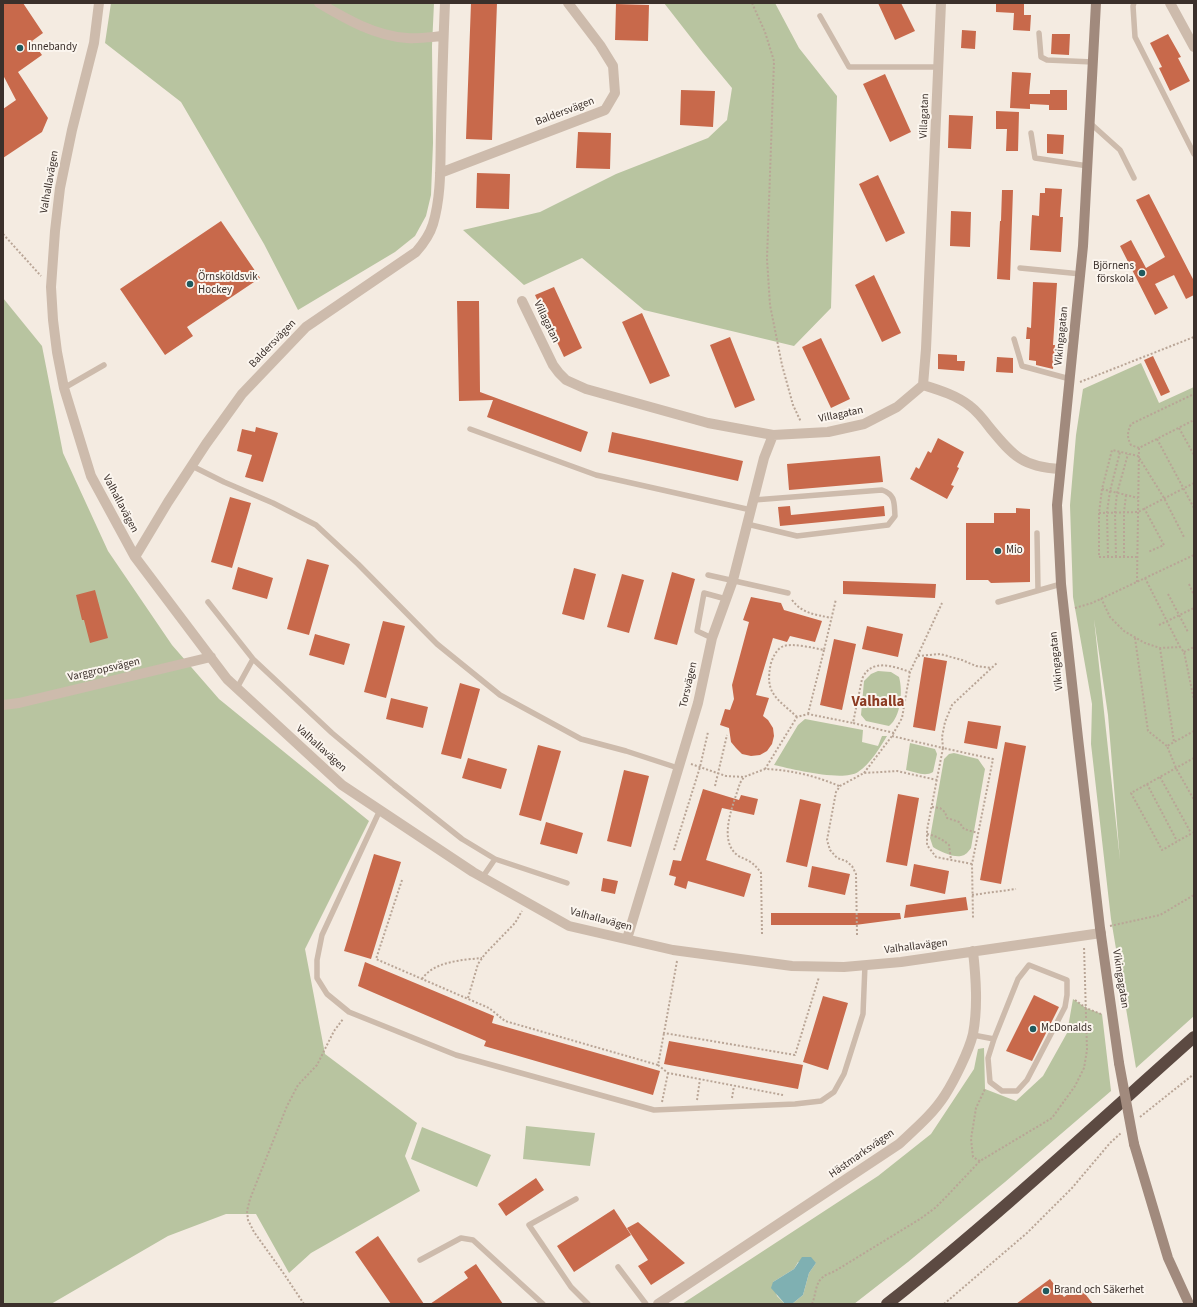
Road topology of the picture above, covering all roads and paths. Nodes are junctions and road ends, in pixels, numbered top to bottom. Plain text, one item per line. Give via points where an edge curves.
1 (319, 3) edge
2 (445, 3) edge
3 (568, 3) edge
4 (757, 3) edge
5 (941, 3) edge
6 (1096, 3) edge
7 (1134, 3) edge
8 (1170, 3) edge
9 (753, 4) edge
10 (96, 6) edge
11 (820, 16) dead end
12 (1039, 33) dead end
13 (443, 36) junction
14 (1194, 47) edge
15 (1093, 62) junction
16 (939, 67) junction
17 (1089, 122) junction
18 (1030, 133) dead end
19 (1194, 154) edge
20 (1088, 166) junction
21 (440, 173) junction
22 (1134, 178) dead end
23 (3, 234) edge
24 (1020, 268) dead end
25 (1081, 274) junction
26 (51, 287) junction
27 (522, 301) dead end
28 (1194, 337) edge
29 (1014, 339) dead end
30 (104, 365) dead end
31 (1070, 383) junction
32 (923, 385) junction
33 (64, 388) junction
34 (1194, 394) edge
35 (1194, 420) edge
36 (1179, 427) junction
37 (470, 429) dead end
38 (806, 434) junction
39 (773, 435) junction
40 (1157, 439) junction
41 (1139, 448) junction
42 (1120, 452) junction
43 (1128, 454) junction
44 (1194, 455) edge
45 (1138, 456) junction
46 (192, 466) junction
47 (1060, 469) junction
48 (1194, 483) edge
49 (1184, 488) junction
50 (1102, 489) junction
51 (1110, 491) junction
52 (1118, 493) junction
53 (1126, 495) junction
54 (1138, 498) junction
55 (1164, 498) junction
56 (752, 504) junction
57 (1144, 508) junction
58 (1194, 508) edge
59 (1099, 512) junction
60 (1107, 512) junction
61 (1115, 512) junction
62 (1124, 512) junction
63 (1138, 512) junction
64 (747, 524) junction
65 (1037, 533) dead end
66 (1184, 537) dead end
67 (1148, 552) dead end
68 (1194, 555) edge
69 (135, 557) junction
70 (1108, 557) junction
71 (1116, 557) junction
72 (1124, 557) junction
73 (1137, 557) junction
74 (708, 575) dead end
75 (1145, 578) junction
76 (733, 580) junction
77 (1137, 582) junction
78 (1061, 584) junction
79 (1189, 584) dead end
80 (1038, 590) junction
81 (788, 593) joint
82 (1168, 594) dead end
83 (1194, 595) edge
84 (1101, 598) junction
85 (726, 599) junction
86 (836, 599) dead end
87 (208, 602) dead end
88 (998, 602) dead end
89 (942, 604) dead end
90 (1194, 608) edge
91 (1064, 611) junction
92 (1179, 615) junction
93 (831, 618) junction
94 (1167, 621) junction
95 (1159, 625) dead end
96 (1188, 632) dead end
97 (712, 638) junction
98 (1135, 638) junction
99 (1180, 647) junction
100 (1194, 647) edge
101 (1160, 648) junction
102 (824, 650) junction
103 (1184, 652) junction
104 (918, 656) junction
105 (211, 657) junction
106 (253, 659) junction
107 (998, 662) dead end
108 (992, 668) junction
109 (910, 672) junction
110 (237, 688) junction
111 (1193, 688) edge
112 (1194, 700) edge
113 (3, 705) edge
114 (808, 714) junction
115 (797, 717) junction
116 (853, 723) junction
117 (1194, 731) edge
118 (708, 732) dead end
119 (894, 733) junction
120 (727, 735) dead end
121 (892, 736) junction
122 (1174, 742) junction
123 (1167, 746) junction
124 (943, 748) junction
125 (1194, 758) edge
126 (679, 765) junction
127 (700, 767) junction
128 (1176, 768) junction
129 (765, 769) junction
130 (719, 773) junction
131 (864, 773) junction
132 (744, 777) junction
133 (1160, 777) junction
134 (937, 780) junction
135 (1147, 784) junction
136 (715, 786) dead end
137 (840, 786) junction
138 (1194, 800) edge
139 (932, 807) junction
140 (380, 810) junction
141 (978, 833) junction
142 (1193, 833) edge
143 (927, 834) junction
144 (1177, 842) junction
145 (674, 850) dead end
146 (495, 859) junction
147 (951, 860) junction
148 (972, 864) junction
149 (482, 878) junction
150 (402, 880) dead end
151 (567, 883) dead end
152 (1016, 890) dead end
153 (972, 895) junction
154 (1194, 895) edge
155 (527, 902) junction
156 (973, 918) dead end
157 (1101, 931) junction
158 (762, 934) dead end
159 (857, 935) dead end
160 (1083, 935) junction
161 (627, 939) junction
162 (678, 950) junction
163 (973, 951) junction
164 (482, 958) junction
165 (865, 965) junction
166 (822, 966) junction
167 (422, 979) junction
168 (1067, 995) junction
169 (468, 998) junction
170 (1086, 1008) junction
171 (349, 1012) junction
172 (1114, 1017) junction
173 (664, 1033) junction
174 (972, 1035) junction
175 (1194, 1037) edge
176 (994, 1039) junction
177 (658, 1065) junction
178 (668, 1074) junction
179 (1194, 1074) edge
180 (700, 1079) junction
181 (990, 1082) junction
182 (734, 1086) junction
183 (803, 1103) junction
184 (731, 1107) junction
185 (696, 1108) junction
186 (661, 1110) junction
187 (1140, 1118) dead end
188 (1122, 1133) dead end
189 (980, 1161) junction
190 (576, 1199) dead end
191 (420, 1260) dead end
192 (618, 1267) dead end
193 (304, 1304) edge
194 (543, 1304) edge
195 (588, 1304) edge
196 (646, 1304) edge
197 (658, 1304) edge
198 (812, 1304) edge
199 (887, 1304) edge
200 (944, 1304) edge
201 (1189, 1304) edge

1 - 13 street via 354,22 387,35 408,38
2 - 13 street, Baldersvägen
3 - 21 street, Baldersvägen via 613,66 615,93 605,110
4 - 9 path
5 - 16 street, Villagatan
6 - 15 street, Vikingagatan
7 - 19 lane via 1132,6 1135,37
8 - 14 street
9 - 38 path via 774,61 767,259 770,305 793,405
10 - 26 street, Valhallavägen via 94,42 60,188
11 - 16 lane via 849,67
12 - 15 lane via 1041,57 1047,60
13 - 21 street, Baldersvägen
15 - 17 street, Vikingagatan
16 - 32 street, Villagatan
17 - 20 street, Vikingagatan
17 - 22 lane via 1120,150
18 - 20 lane via 1036,158
20 - 25 street, Vikingagatan
21 - 46 street, Baldersvägen via 437,207 432,226 416,252 306,327 242,394
23 - 26 path
24 - 25 lane
25 - 31 street, Vikingagatan
26 - 33 street, Valhallavägen via 57,352
27 - 39 street, Villagatan via 553,365 566,380 575,385 708,423
28 - 31 path
29 - 31 lane via 1022,366
30 - 33 lane
31 - 47 street, Vikingagatan
32 - 38 street, Villagatan via 897,407 864,424
32 - 47 street via 950,394 970,406 980,414 1006,448 1020,459 1038,467
33 - 69 street, Valhallavägen via 91,476
34 - 41 path via 1131,424 1128,439 1131,445
35 - 36 path
36 - 40 path
36 - 44 path
37 - 56 lane via 596,475
38 - 39 street, Villagatan
39 - 56 street, Torsvägen
40 - 41 path
40 - 49 path
41 - 45 path
42 - 43 path
42 - 50 path via 1112,450
42 - 51 path
43 - 45 path
43 - 52 path
45 - 54 path
45 - 55 path
46 - 69 street, Baldersvägen
46 - 126 lane via 316,525 438,644 500,695 580,739
47 - 78 street, Vikingagatan via 1057,505
48 - 49 path
49 - 55 path
49 - 58 path
50 - 51 path
50 - 59 path
51 - 52 path
51 - 60 path
52 - 53 path
52 - 61 path
53 - 54 path
53 - 62 path
54 - 63 path
55 - 57 path
55 - 66 path
56 - 64 street, Torsvägen
56 - 64 lane via 882,490 893,497 895,516 888,525 796,536
57 - 63 path
57 - 67 path via 1164,545
59 - 60 path
59 - 70 path via 1099,557
60 - 61 path
60 - 70 path
61 - 62 path
61 - 71 path
62 - 63 path
62 - 72 path
63 - 73 path
64 - 76 street, Torsvägen
65 - 80 lane
68 - 75 path
69 - 105 street, Valhallavägen
70 - 71 path
71 - 72 path
72 - 73 path
73 - 77 path
74 - 76 lane
75 - 77 path
75 - 94 path
76 - 81 lane
76 - 85 street, Torsvägen
77 - 84 path
78 - 80 lane
78 - 91 street, Vikingagatan
79 - 83 path
80 - 88 lane
81 - 93 path via 803,611
82 - 92 path
84 - 91 path
84 - 98 path via 1110,617
85 - 97 street, Torsvägen
85 - 97 lane via 704,593 697,630
86 - 93 path
87 - 106 lane
89 - 104 path
90 - 92 path
91 - 157 street, Vikingagatan
92 - 94 path
92 - 96 path
93 - 102 path
94 - 95 path
94 - 99 path
97 - 126 street, Torsvägen via 698,703
98 - 101 path
98 - 123 path via 1148,731
99 - 101 path
99 - 103 path
100 - 103 path
101 - 122 path
102 - 114 path
102 - 115 path via 783,646 772,658 768,675 770,689
103 - 111 path
104 - 108 path via 940,654 976,666
104 - 109 path
105 - 110 street, Valhallavägen via 227,680
105 - 113 street, Varggropsvägen
106 - 110 lane
106 - 146 lane via 332,733 394,785 462,838
107 - 108 path
108 - 124 path via 952,705 945,722
109 - 116 path via 880,665 871,667 864,673
109 - 119 path via 902,718
110 - 140 street, Valhallavägen via 342,785
111 - 112 path
114 - 115 path
114 - 116 path
115 - 129 path
116 - 119 path
117 - 122 path
118 - 127 path
119 - 121 path
120 - 130 path
121 - 124 path
121 - 131 path
122 - 123 path
123 - 128 path
124 - 134 path
124 - 141 path via 993,759
125 - 128 path
126 - 127 path
126 - 161 street, Torsvägen
127 - 130 path
127 - 145 path
128 - 133 path
128 - 138 path
129 - 132 path
129 - 137 path via 823,779
130 - 132 path
130 - 136 path
131 - 134 path via 897,771
131 - 137 path
132 - 158 path via 727,829 728,841 737,856 747,860 761,873
133 - 135 path
133 - 142 path
134 - 139 path
135 - 144 path
135 - 144 path via 1131,793 1162,850
137 - 159 path via 836,792 828,840 830,850 837,858 852,866 856,874
139 - 141 path via 940,808 947,818 958,822 964,829
139 - 143 path
140 - 149 street, Valhallavägen
140 - 171 lane via 322,935 318,960 317,978 327,994
141 - 148 path
142 - 144 path
143 - 147 path via 936,836 949,845
143 - 147 path via 927,845 936,857
146 - 149 lane
146 - 151 lane
147 - 148 path
148 - 153 path
149 - 155 street, Valhallavägen
150 - 167 path via 376,960
152 - 153 path
153 - 156 path
154 - 157 path via 1160,915
155 - 161 street, Valhallavägen via 569,926
155 - 164 path via 515,923
157 - 160 street, Valhallavägen
157 - 172 street, Vikingagatan
160 - 163 street, Valhallavägen
160 - 170 path
161 - 162 street, Valhallavägen
162 - 166 street, Valhallavägen via 792,966
162 - 173 path
163 - 165 street, Valhallavägen
163 - 174 street, Hästmarksvägen via 976,1008
164 - 167 path via 437,967
164 - 169 path via 475,971
165 - 166 street, Valhallavägen
165 - 183 lane via 864,1011 844,1074 834,1092 821,1101
166 - 173 path via 795,1055
167 - 169 path
168 - 170 path
168 - 176 lane via 1067,980 1029,965 1018,978
168 - 181 lane via 1065,1007 1027,1080 1017,1091 1002,1092
169 - 177 path via 489,1008 505,1020
170 - 172 path
170 - 189 path via 1087,1050 1084,1068 1075,1086 1052,1118
171 - 186 lane via 456,1055
171 - 193 path via 334,1031 317,1065 298,1085 287,1106 250,1199 248,1211 248,1220 254,1232
172 - 201 street, Vikingagatan, bridge via 1119,1062 1134,1144 1168,1258
173 - 177 path
174 - 176 lane
174 - 197 street, Hästmarksvägen via 960,1068 945,1096 899,1144
175 - 199 highway via 1014,1199
176 - 181 lane via 988,1058
177 - 178 path
178 - 180 path
178 - 186 path
179 - 187 path
180 - 182 path
180 - 185 path
181 - 189 path via 976,1108 971,1139 973,1157
182 - 183 path via 794,1096
182 - 184 path
183 - 184 lane
184 - 185 lane
185 - 186 lane
188 - 200 path via 1027,1233
189 - 198 path via 925,1215 823,1276 817,1284
190 - 195 lane via 529,1225 571,1287
191 - 194 lane via 462,1238 473,1240
192 - 196 lane

